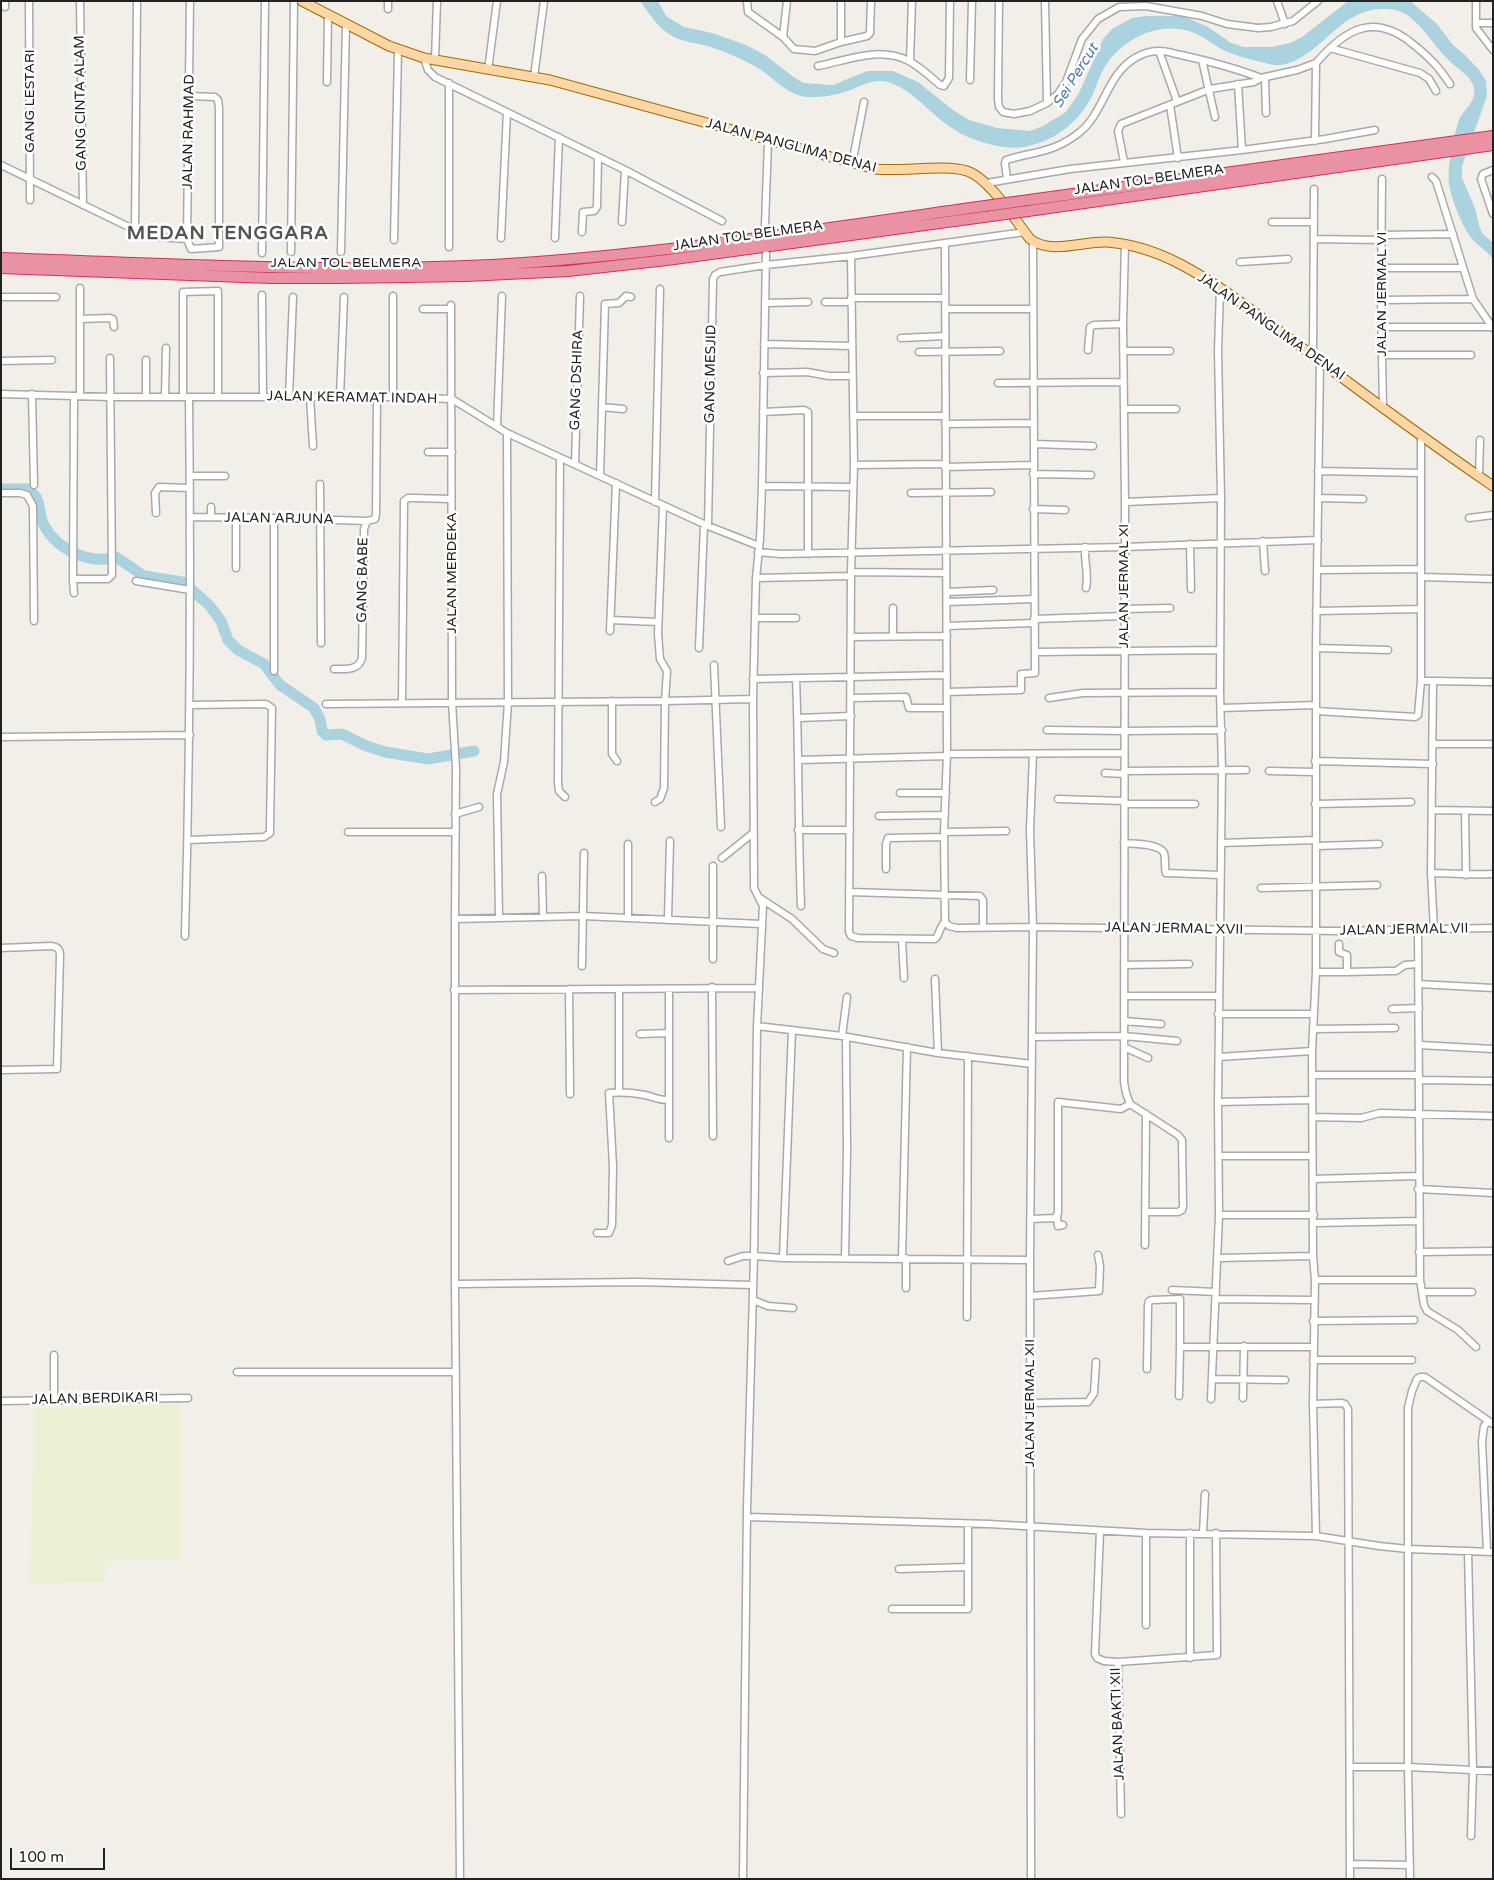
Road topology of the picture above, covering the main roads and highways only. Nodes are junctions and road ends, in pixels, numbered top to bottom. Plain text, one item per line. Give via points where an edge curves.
1 (302, 1) edge
2 (312, 4) edge
3 (1492, 141) edge
4 (1, 258) edge
5 (1, 268) edge
6 (1493, 486) edge

1 - 2 main road, JALAN PANGLIMA DENAI
2 - 6 main road, JALAN PANGLIMA DENAI via 398,50 424,58 534,76 852,164 889,171 959,169 973,173 987,184 1033,241 1056,247 1097,242 1125,244 1180,264 1220,289
3 - 4 highway, JALAN TOL BELMERA, bridge via 1435,144 651,251 491,265 321,268
3 - 5 highway, JALAN TOL BELMERA, bridge via 1429,155 568,271 331,278

